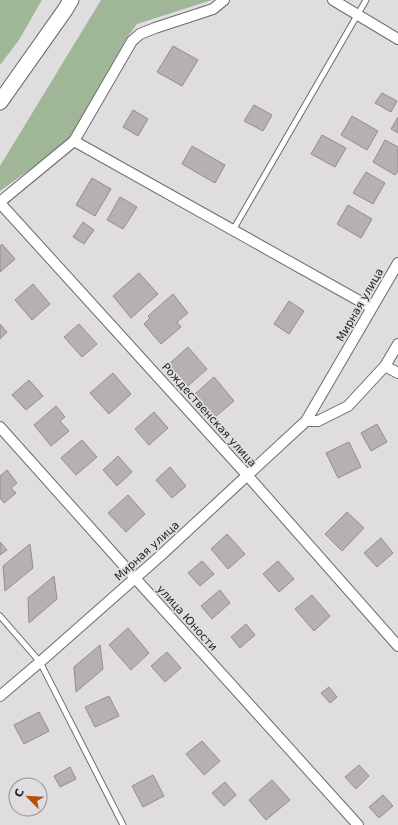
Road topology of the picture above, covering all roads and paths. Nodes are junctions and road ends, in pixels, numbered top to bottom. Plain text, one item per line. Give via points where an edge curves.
1 (71, 0) edge
2 (224, 0) edge
3 (333, 0) edge
4 (366, 0) edge
5 (358, 15) junction
6 (398, 38) edge
7 (0, 102) edge
8 (74, 141) junction
9 (0, 202) edge
10 (233, 230) junction
11 (398, 263) edge
12 (372, 308) junction
13 (398, 344) edge
14 (385, 366) junction
15 (398, 373) edge
16 (306, 421) junction
17 (0, 427) edge
18 (247, 475) junction
19 (135, 578) junction
20 (0, 616) edge
21 (398, 646) edge
22 (40, 662) junction
23 (0, 696) edge
24 (123, 825) edge
25 (358, 825) edge

1 - 7 street
2 - 8 street via 213,9 136,37
3 - 5 street
4 - 5 lane
5 - 6 street
5 - 10 lane
8 - 9 street
8 - 10 street
9 - 18 street, Рождественская улица
10 - 12 street
11 - 12 street, Мирная улица
12 - 16 street, Мирная улица
13 - 14 street
14 - 15 street
14 - 16 street via 348,406 318,421
16 - 18 street, Мирная улица
17 - 19 street, улица Юности
18 - 19 street, Мирная улица
18 - 21 street, Рождественская улица
19 - 22 street, Мирная улица
19 - 25 street, улица Юности
20 - 22 lane
22 - 23 street, Мирная улица
22 - 24 lane

